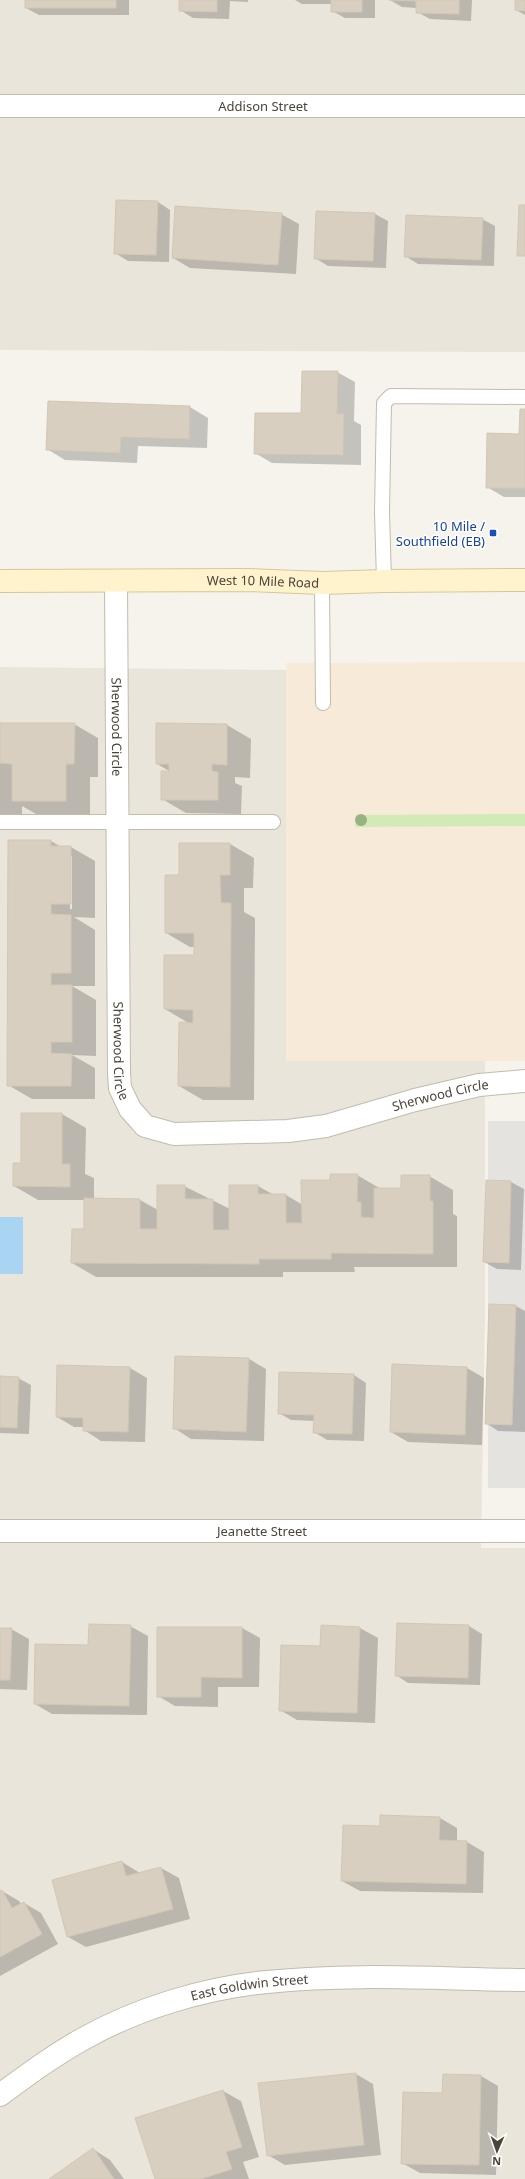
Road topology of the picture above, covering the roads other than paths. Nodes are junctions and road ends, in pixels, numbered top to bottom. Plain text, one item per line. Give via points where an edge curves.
1 (0, 106) edge
2 (525, 106) edge
3 (525, 397) edge
4 (116, 580) junction
5 (525, 580) edge
6 (0, 581) edge
7 (384, 581) junction
8 (322, 583) junction
9 (323, 703) dead end
10 (0, 822) edge
11 (273, 822) dead end
12 (116, 823) junction
13 (525, 1082) edge
14 (0, 1531) edge
15 (525, 1532) edge
16 (525, 1980) edge
17 (0, 2095) edge

1 - 2 street, Addison Street
3 - 7 lane via 391,396 384,403
4 - 6 main road, West 10 Mile Road
4 - 8 main road, West 10 Mile Road
4 - 12 street, Sherwood Circle
5 - 7 main road, West 10 Mile Road
7 - 8 main road, West 10 Mile Road
8 - 9 lane
10 - 12 lane
11 - 12 lane
12 - 13 street, Sherwood Circle via 120,1088 130,1109 145,1126 174,1134 288,1131 326,1126 415,1100 479,1085
14 - 15 street, Jeanette Street
16 - 17 street, East Goldwin Street via 340,1978 267,1982 212,1992 170,2003 83,2038

